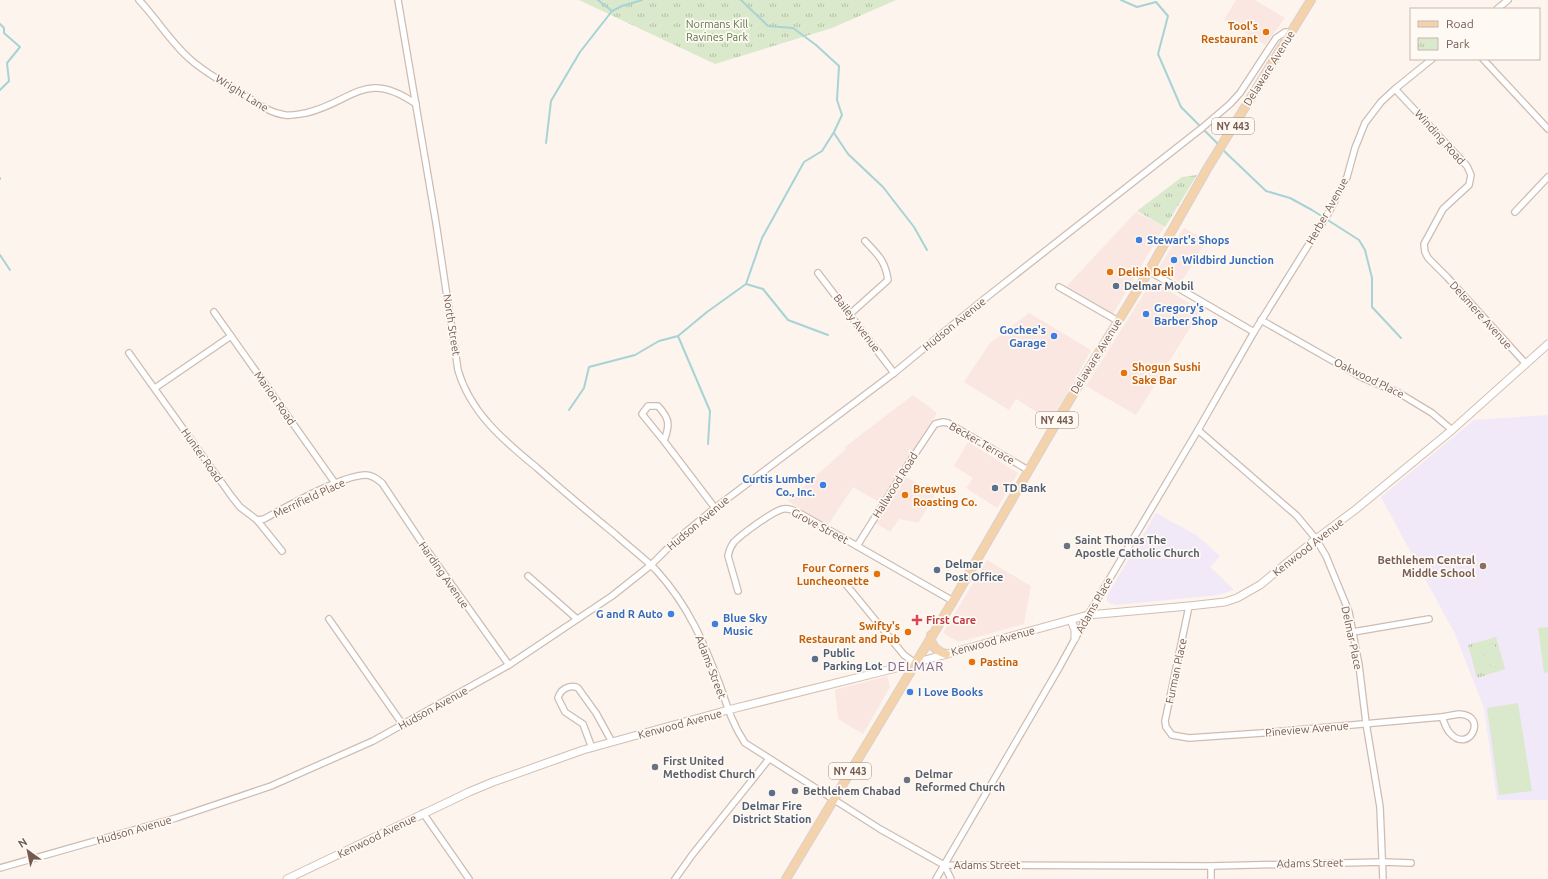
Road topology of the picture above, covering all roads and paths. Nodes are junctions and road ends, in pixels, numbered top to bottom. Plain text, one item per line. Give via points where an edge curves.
1 (139, 0) edge
2 (398, 0) edge
3 (1311, 0) edge
4 (1508, 0) edge
5 (1498, 8) edge
6 (1292, 32) junction
7 (1431, 60) edge
8 (1484, 60) edge
9 (1395, 89) junction
10 (416, 104) junction
11 (1548, 130) edge
12 (1548, 177) edge
13 (1514, 212) dead end
14 (865, 241) dead end
15 (1436, 266) joint
16 (1149, 271) junction
17 (818, 273) dead end
18 (1058, 287) dead end
19 (214, 312) dead end
20 (850, 314) junction
21 (1261, 320) junction
22 (1118, 321) junction
23 (1254, 332) junction
24 (231, 336) junction
25 (1548, 344) edge
26 (129, 353) dead end
27 (1526, 364) junction
28 (894, 373) junction
29 (155, 388) junction
30 (936, 424) joint
31 (1198, 430) junction
32 (1452, 430) junction
33 (664, 441) junction
34 (1028, 470) junction
35 (382, 483) joint
36 (335, 484) junction
37 (715, 508) junction
38 (257, 520) junction
39 (1316, 539) junction
40 (857, 546) junction
41 (282, 551) dead end
42 (651, 565) junction
43 (656, 570) joint
44 (528, 576) dead end
45 (844, 582) dead end
46 (738, 592) dead end
47 (953, 600) junction
48 (1189, 606) junction
49 (1088, 615) junction
50 (329, 619) dead end
51 (577, 619) junction
52 (1429, 619) dead end
53 (1071, 620) junction
54 (1353, 632) junction
55 (931, 634) junction
56 (1075, 638) junction
57 (946, 654) junction
58 (915, 663) junction
59 (509, 665) junction
60 (728, 710) junction
61 (1442, 717) junction
62 (1366, 723) junction
63 (403, 724) junction
64 (1172, 735) joint
65 (612, 742) junction
66 (592, 748) junction
67 (769, 759) junction
68 (833, 799) junction
69 (423, 813) junction
70 (1384, 862) junction
71 (1411, 863) dead end
72 (944, 865) junction
73 (1211, 866) junction
74 (0, 868) edge
75 (287, 879) edge
76 (469, 879) edge
77 (675, 879) edge
78 (786, 879) edge
79 (936, 879) edge
80 (951, 879) edge
81 (1211, 879) edge
82 (1384, 879) edge

1 - 10 street, Wright Lane via 190,59 269,111 285,115 307,113 353,93 373,88 396,92
2 - 10 street, North Street
3 - 6 main road, Delaware Avenue / NY 443
4 - 5 street
6 - 16 main road, Delaware Avenue / NY 443 via 1207,169
6 - 28 street, Hudson Avenue via 1285,32 1276,38 1240,93 1213,119
7 - 9 street, Herber Avenue
8 - 11 street
9 - 15 street, Winding Road via 1467,166 1471,175 1469,185 1443,209 1424,244 1428,258
9 - 21 street, Herber Avenue via 1365,123 1347,177 1329,212
10 - 42 street, North Street via 462,384 488,424 501,437
12 - 13 street
14 - 20 street via 886,267 888,280
15 - 27 street, Delsmere Avenue
16 - 22 main road, Delaware Avenue / NY 443
16 - 23 street
17 - 20 street, Bailey Avenue
18 - 22 street
19 - 24 street, Marion Road
20 - 28 street, Bailey Avenue
21 - 23 street, Herber Avenue
21 - 32 street, Oakwood Place via 1363,378 1399,393 1432,413
22 - 34 main road, Delaware Avenue / NY 443
23 - 31 street, Adams Place
24 - 29 street
24 - 36 street, Marion Road
25 - 27 street, Kenwood Avenue
26 - 29 street, Hunter Road
27 - 32 street, Kenwood Avenue
28 - 37 street, Hudson Avenue
29 - 38 street, Hunter Road via 232,497
30 - 34 street, Becker Terrace via 948,423
30 - 40 street, Hallwood Road
31 - 39 street, Delmar Place via 1297,516
31 - 49 street, Adams Place
32 - 39 street, Kenwood Avenue
33 - 33 street via 669,429 666,415 658,406 648,406 642,414
33 - 37 street
34 - 47 main road, Delaware Avenue / NY 443
35 - 36 street, Merrifield Place via 373,476 360,475
35 - 59 street, Harding Avenue
36 - 38 street, Merrifield Place via 264,519
37 - 42 street, Hudson Avenue via 676,540
38 - 41 street, Hunter Road
39 - 48 street, Kenwood Avenue via 1260,585 1237,598
39 - 54 street, Delmar Place via 1326,556
40 - 46 street, Grove Street via 791,509 778,511 742,535 729,551 728,556
40 - 47 street, Grove Street
42 - 43 street, North Street
42 - 51 street, Hudson Avenue via 612,596
43 - 60 street, Adams Street via 691,616
44 - 51 street
45 - 58 street via 904,655
47 - 55 main road, Delaware Avenue / NY 443
48 - 49 street, Kenwood Avenue
48 - 64 street, Furman Place via 1165,721
49 - 53 street, Kenwood Avenue
49 - 56 street, Adams Place
50 - 63 street
51 - 59 street, Hudson Avenue
52 - 54 street
53 - 56 street via 1076,632
53 - 57 street, Kenwood Avenue
54 - 62 street, Delmar Place
55 - 57 main road via 932,645
55 - 58 main road, Delaware Avenue / NY 443
56 - 72 street, Adams Place
57 - 58 street, Kenwood Avenue
58 - 60 street, Kenwood Avenue
58 - 68 main road, Delaware Avenue / NY 443
59 - 63 street, Hudson Avenue
60 - 65 street, Kenwood Avenue
60 - 67 street, Adams Street via 745,744
61 - 61 street, Pineview Avenue via 1459,714 1468,716 1475,728 1474,733 1468,738 1457,738 1447,730
61 - 62 street, Pineview Avenue
62 - 64 street, Pineview Avenue via 1190,738
62 - 70 street, Delmar Place via 1380,808
63 - 74 street, Hudson Avenue via 366,744 245,796
65 - 66 street, Kenwood Avenue
65 - 66 street via 578,688 569,687 559,694 558,698 565,712 583,724
66 - 69 street, Kenwood Avenue via 493,782
67 - 68 street, Adams Street
67 - 77 street
68 - 72 street, Adams Street
68 - 78 main road, Delaware Avenue / NY 443
69 - 75 street, Kenwood Avenue
69 - 76 street
70 - 71 street, Adams Street
70 - 73 street, Adams Street
70 - 82 street, Delmar Place
72 - 73 street, Adams Street
72 - 79 street, Adams Place
72 - 80 street
73 - 81 street

